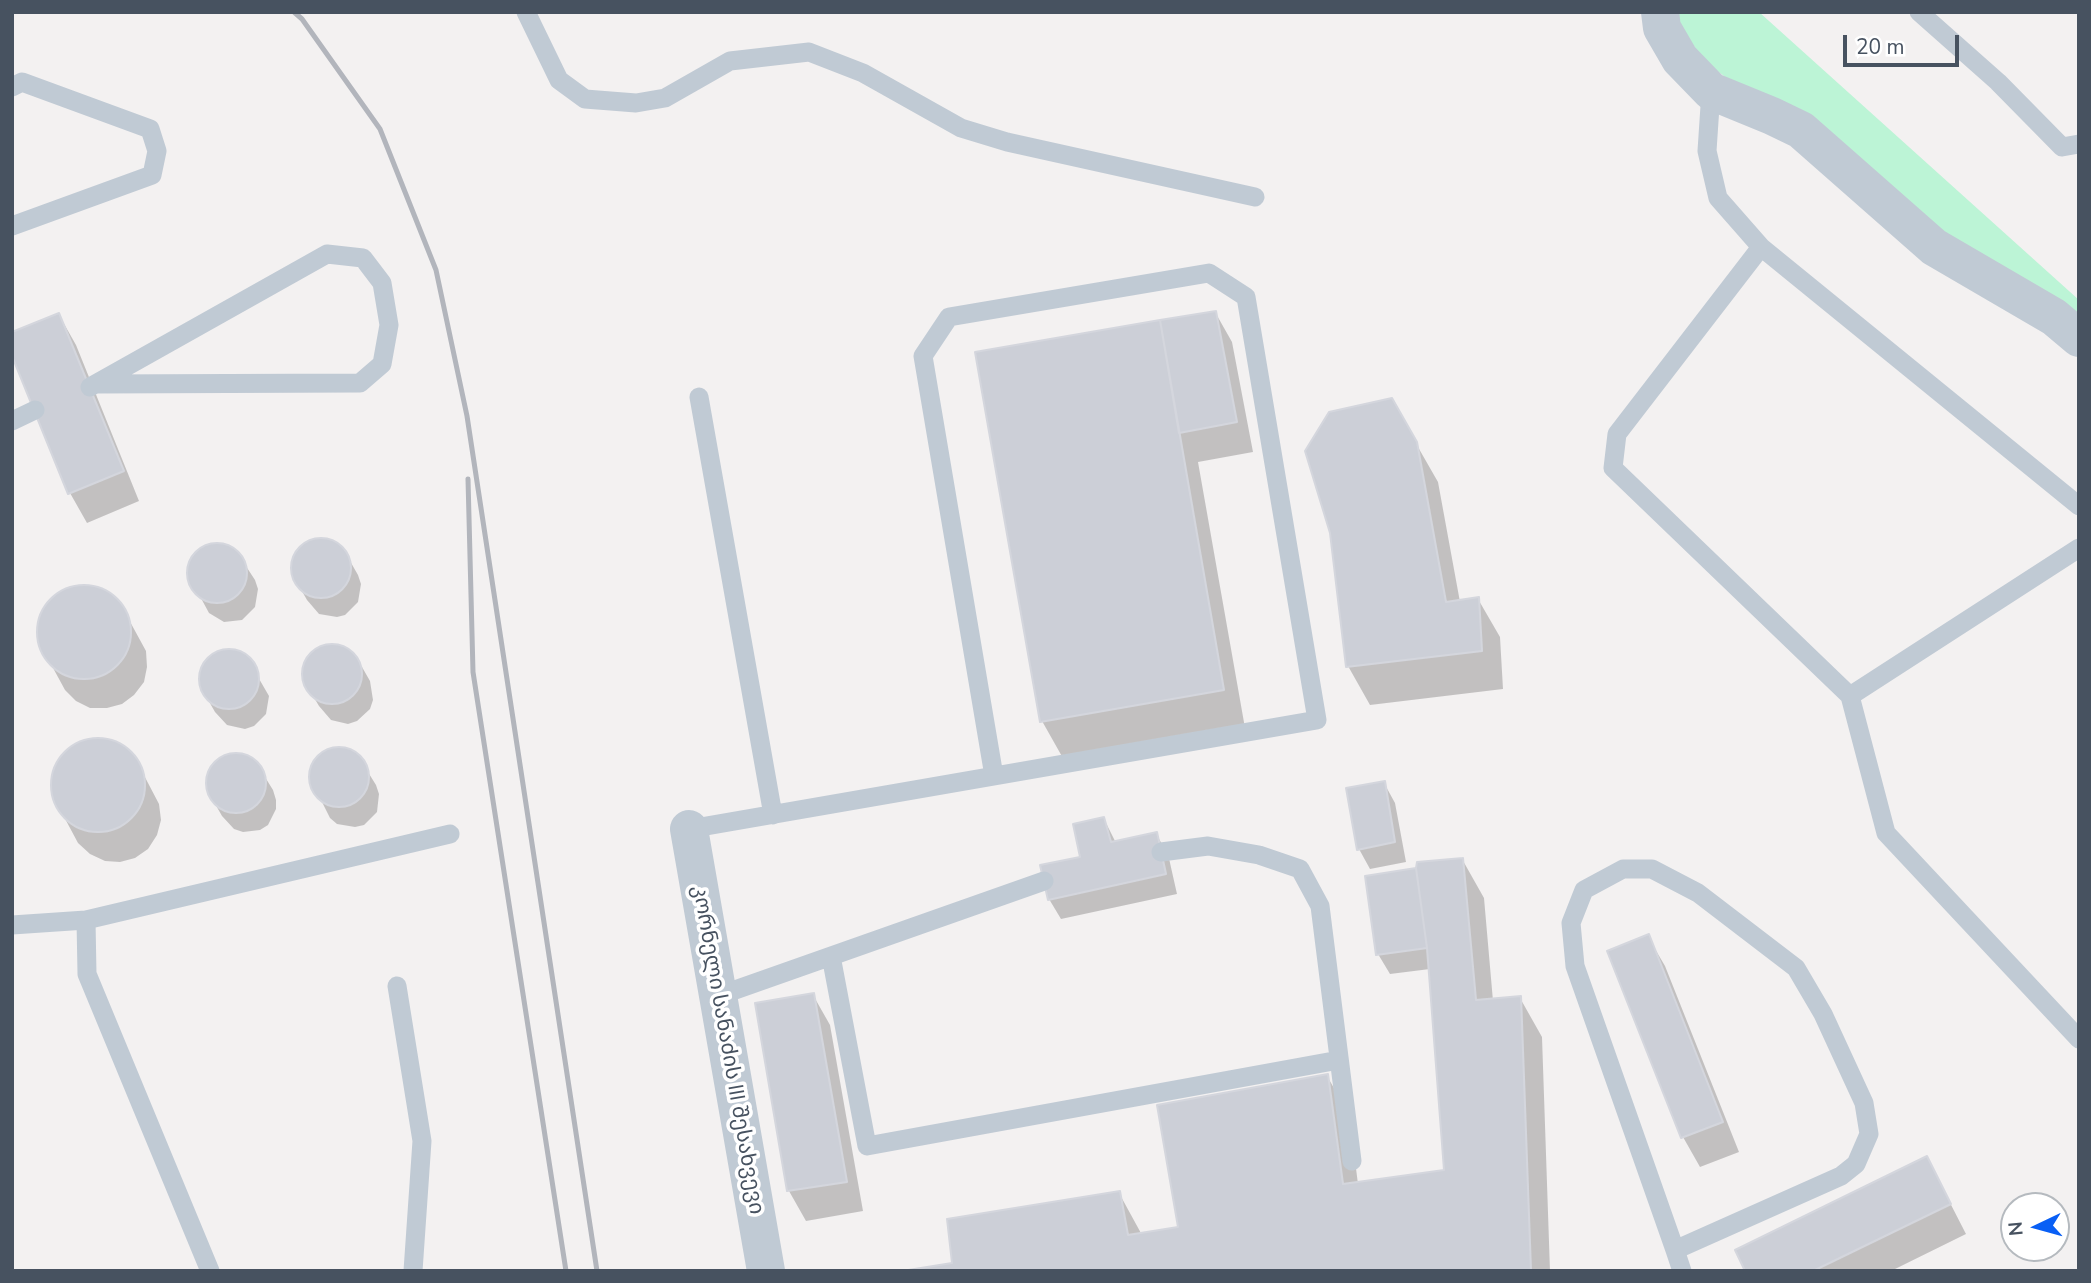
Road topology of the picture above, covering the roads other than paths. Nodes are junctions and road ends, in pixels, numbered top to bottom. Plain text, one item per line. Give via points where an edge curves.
1 (526, 12) edge
2 (1660, 12) edge
3 (1919, 12) edge
4 (12, 87) edge
5 (1711, 91) junction
6 (2079, 144) edge
7 (1255, 197) dead end
8 (12, 226) edge
9 (1762, 247) junction
10 (2079, 338) edge
11 (93, 386) joint
12 (699, 397) dead end
13 (34, 410) dead end
14 (12, 421) edge
15 (2079, 506) edge
16 (2079, 548) edge
17 (1850, 696) junction
18 (993, 776) junction
19 (773, 815) junction
20 (689, 830) joint
21 (450, 834) dead end
22 (1161, 852) dead end
23 (1044, 881) dead end
24 (86, 920) junction
25 (12, 925) edge
26 (831, 956) junction
27 (397, 986) dead end
28 (718, 996) junction
29 (2079, 1038) edge
30 (1339, 1060) junction
31 (1352, 1161) dead end
32 (1675, 1250) junction
33 (210, 1271) edge
34 (413, 1271) edge
35 (766, 1271) edge
36 (1682, 1271) edge

1 - 7 lane via 559,80 585,99 636,103 666,98 730,61 808,52 863,73 961,128
2 - 5 street via 1662,28 1681,59
3 - 6 lane via 2062,147
4 - 8 lane via 22,82 150,129 157,151 152,175
5 - 9 lane via 1707,150 1718,198
5 - 10 street via 1801,130 1934,247 2054,317
9 - 15 lane
9 - 17 lane via 1617,434 1613,468
11 - 11 lane via 327,254 363,258 382,283 388,325 382,364 360,383
12 - 19 lane
13 - 14 lane
16 - 17 lane
17 - 29 lane via 1886,833
18 - 18 lane via 923,356 949,317 1209,273 1247,297 1317,720
18 - 19 lane
19 - 20 lane
20 - 28 street, კორნელი სანაძის III შესახვევი
21 - 24 lane
22 - 30 lane via 1208,846 1259,855 1300,869 1320,906
23 - 26 lane
24 - 25 lane
24 - 33 lane via 87,974
26 - 28 lane
26 - 30 lane via 867,1146
27 - 34 lane via 422,1141
28 - 35 street, კორნელი სანაძის III შესახვევი
30 - 31 lane
32 - 32 lane via 1575,966 1571,923 1584,890 1623,870 1651,869 1698,893 1796,968 1864,1103 1869,1134 1856,1164 1841,1176
32 - 36 lane

